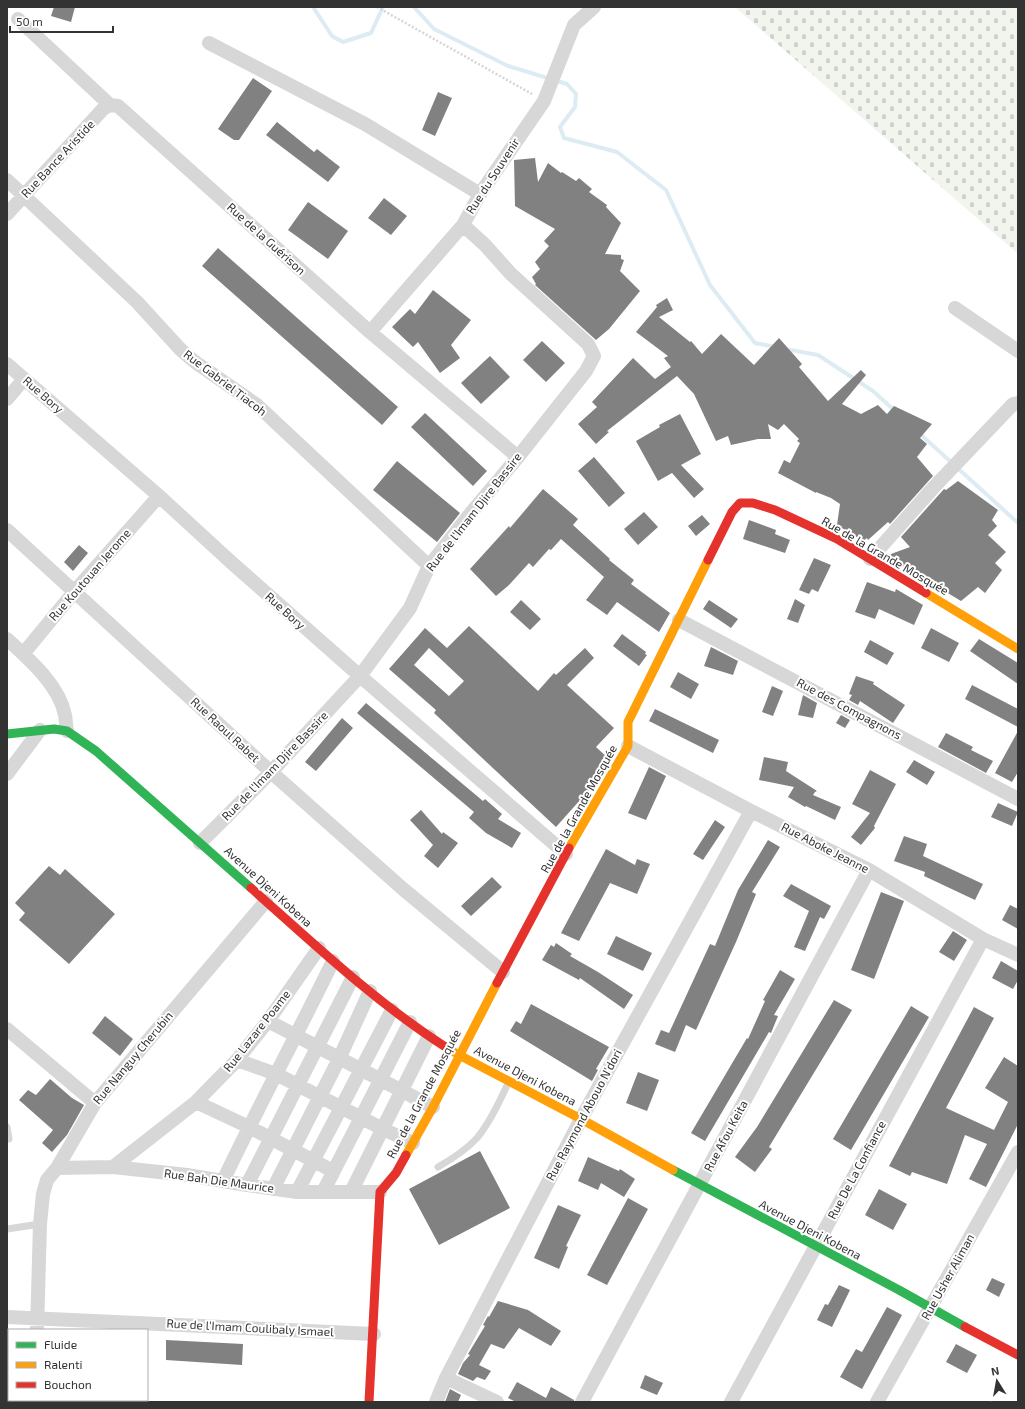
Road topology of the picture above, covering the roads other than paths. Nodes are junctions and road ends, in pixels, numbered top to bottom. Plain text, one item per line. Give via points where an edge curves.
1 (594, 7) edge
2 (18, 19) dead end
3 (209, 42) dead end
4 (110, 105) junction
5 (7, 180) edge
6 (480, 194) junction
7 (24, 196) junction
8 (7, 214) edge
9 (462, 225) junction
10 (955, 308) dead end
11 (370, 332) junction
12 (1018, 351) edge
13 (7, 364) edge
14 (24, 378) junction
15 (7, 399) edge
16 (1018, 403) edge
17 (518, 457) junction
18 (159, 496) junction
19 (7, 530) edge
20 (870, 559) junction
21 (429, 566) junction
22 (74, 592) junction
23 (679, 620) junction
24 (7, 639) edge
25 (1018, 649) edge
26 (23, 654) junction
27 (360, 676) junction
28 (40, 730) junction
29 (67, 731) junction
30 (7, 734) edge
31 (628, 746) junction
32 (271, 772) junction
33 (7, 774) edge
34 (1018, 800) edge
35 (751, 811) junction
36 (200, 843) junction
37 (566, 854) junction
38 (869, 870) junction
39 (266, 901) junction
40 (983, 939) junction
41 (319, 948) junction
42 (1018, 955) edge
43 (333, 961) junction
44 (503, 972) junction
45 (353, 977) junction
46 (370, 991) junction
47 (392, 1010) junction
48 (268, 1021) junction
49 (410, 1022) junction
50 (7, 1029) edge
51 (429, 1036) junction
52 (296, 1037) junction
53 (318, 1048) junction
54 (459, 1055) junction
55 (339, 1059) junction
56 (237, 1060) junction
57 (362, 1070) junction
58 (276, 1074) junction
59 (381, 1080) junction
60 (509, 1081) junction
61 (298, 1086) junction
62 (402, 1092) junction
63 (320, 1097) junction
64 (196, 1102) junction
65 (95, 1103) junction
66 (433, 1107) junction
67 (342, 1108) junction
68 (361, 1118) junction
69 (581, 1119) junction
70 (7, 1127) edge
71 (249, 1127) junction
72 (383, 1129) junction
73 (271, 1138) junction
74 (9, 1139) dead end
75 (413, 1143) junction
76 (292, 1149) junction
77 (1018, 1152) edge
78 (314, 1161) junction
79 (114, 1167) junction
80 (438, 1167) dead end
81 (57, 1168) junction
82 (333, 1171) junction
83 (223, 1181) junction
84 (247, 1185) junction
85 (699, 1185) junction
86 (273, 1188) junction
87 (298, 1192) junction
88 (323, 1192) junction
89 (352, 1192) junction
90 (380, 1192) junction
91 (40, 1224) junction
92 (7, 1229) edge
93 (815, 1247) junction
94 (931, 1309) junction
95 (7, 1317) edge
96 (37, 1324) edge
97 (374, 1334) junction
98 (1018, 1356) edge
99 (446, 1378) junction
100 (370, 1402) edge
101 (436, 1402) edge
102 (496, 1402) edge
103 (582, 1402) edge
104 (731, 1402) edge
105 (877, 1402) edge

1 - 6 street, Rue du Souvenir via 574,25 544,101
2 - 4 street, Rue de la Guérison
3 - 6 street via 365,124
4 - 7 street, Rue Bance Aristide via 103,109
4 - 11 street, Rue de la Guérison via 118,106
5 - 7 street, Rue Gabriel Tiacoh
6 - 9 street, Rue du Souvenir
7 - 8 street, Rue Bance Aristide
7 - 21 street, Rue Gabriel Tiacoh via 137,302 181,350 257,405
9 - 11 street, Rue du Souvenir
9 - 17 street, Rue de l'Imam Djire Bassire via 588,344 594,356 586,371
10 - 12 street
11 - 17 street, Rue de la Guérison
13 - 14 street, Rue Bory
14 - 15 street
14 - 18 street, Rue Bory
16 - 20 street via 1013,404 934,487
17 - 21 street, Rue de l'Imam Djire Bassire
18 - 22 street, Rue Koutouan Jerome
18 - 27 street, Rue Bory
19 - 22 street, Rue Raoul Rabet
20 - 23 street, Rue de la Grande Mosquée via 837,539 775,510 753,503 740,503 732,512
20 - 25 street, Rue de la Grande Mosquée
21 - 27 street, Rue de l'Imam Djire Bassire via 410,608
22 - 26 street, Rue Koutouan Jerome
22 - 32 street, Rue Raoul Rabet
23 - 31 street, Rue de la Grande Mosquée via 628,722
23 - 34 street, Rue des Compagnons
24 - 26 street
26 - 29 street via 51,685 59,699
27 - 32 street, Rue de l'Imam Djire Bassire
27 - 37 street, Rue Bory
28 - 29 street
28 - 30 street
28 - 33 street
29 - 36 street, Avenue Djeni Kobena via 101,756
31 - 35 street, Rue Aboke Jeanne
31 - 37 street, Rue de la Grande Mosquée
32 - 36 street, Rue de l'Imam Djire Bassire
32 - 44 street, Rue Raoul Rabet via 403,889
35 - 38 street, Rue Aboke Jeanne
35 - 69 street, Rue Raymond Abouo N'dori
36 - 39 street, Avenue Djeni Kobena
37 - 44 street, Rue de la Grande Mosquée
38 - 40 street, Rue Aboke Jeanne
38 - 85 street, Rue Afou Keita
39 - 41 street, Avenue Djeni Kobena
39 - 65 street, Rue Nanguy Cherubin
40 - 42 street, Rue Aboke Jeanne
40 - 93 street, Rue De La Confiance
41 - 43 street, Avenue Djeni Kobena
41 - 48 street, Rue Lazare Poame
43 - 45 street, Avenue Djeni Kobena
43 - 52 street
44 - 54 street, Rue de la Grande Mosquée
45 - 46 street, Avenue Djeni Kobena
45 - 53 street
46 - 47 street, Avenue Djeni Kobena
46 - 55 street
47 - 49 street, Avenue Djeni Kobena
47 - 57 street
48 - 52 street
48 - 56 street, Rue Lazare Poame
49 - 51 street, Avenue Djeni Kobena
49 - 59 street
50 - 65 street
51 - 54 street, Avenue Djeni Kobena
51 - 62 street
52 - 53 street
52 - 58 street
53 - 55 street
53 - 61 street
54 - 60 street, Avenue Djeni Kobena
54 - 66 street, Rue de la Grande Mosquée
55 - 57 street
55 - 63 street
56 - 58 street
56 - 64 street, Rue Lazare Poame
57 - 59 street
57 - 67 street
58 - 61 street
58 - 71 street
59 - 62 street
59 - 68 street
60 - 69 street, Avenue Djeni Kobena
60 - 80 lane via 477,1137 459,1154
61 - 63 street
61 - 73 street
62 - 66 street
62 - 72 street
63 - 67 street
63 - 76 street
64 - 71 street
64 - 79 street, Rue Lazare Poame
65 - 81 street, Rue Nanguy Cherubin
66 - 75 street, Rue de la Grande Mosquée
67 - 68 street
67 - 78 street
68 - 72 street
68 - 82 street
69 - 85 street, Avenue Djeni Kobena
69 - 99 street, Rue Raymond Abouo N'dori
70 - 74 lane
71 - 73 street
71 - 83 street
72 - 75 street
72 - 89 street
73 - 76 street
73 - 84 street
75 - 90 street, Rue de la Grande Mosquée via 396,1172
76 - 78 street
76 - 86 street
77 - 94 street, Rue Usher Aliman
78 - 82 street
78 - 87 street
79 - 81 street, Rue Bah Die Maurice
79 - 83 street, Rue Bah Die Maurice
81 - 91 street, Rue Nanguy Cherubin via 47,1180
82 - 88 street
83 - 84 street, Rue Bah Die Maurice
84 - 86 street, Rue Bah Die Maurice
85 - 93 street, Avenue Djeni Kobena
85 - 103 street, Rue Afou Keita
86 - 87 street, Rue Bah Die Maurice
87 - 88 street, Rue Bah Die Maurice
88 - 89 street, Rue Bah Die Maurice
89 - 90 street, Rue Bah Die Maurice
90 - 97 street
91 - 92 lane
91 - 96 street, Rue Nanguy Cherubin
93 - 94 street, Avenue Djeni Kobena
93 - 104 street, Rue De La Confiance
94 - 98 street, Avenue Djeni Kobena
94 - 105 street, Rue Usher Aliman
95 - 96 street, Rue de l'Imam Coulibaly Ismael
96 - 97 street, Rue de l'Imam Coulibaly Ismael
97 - 100 street
99 - 101 street, Rue Raymond Abouo N'dori
99 - 102 street

